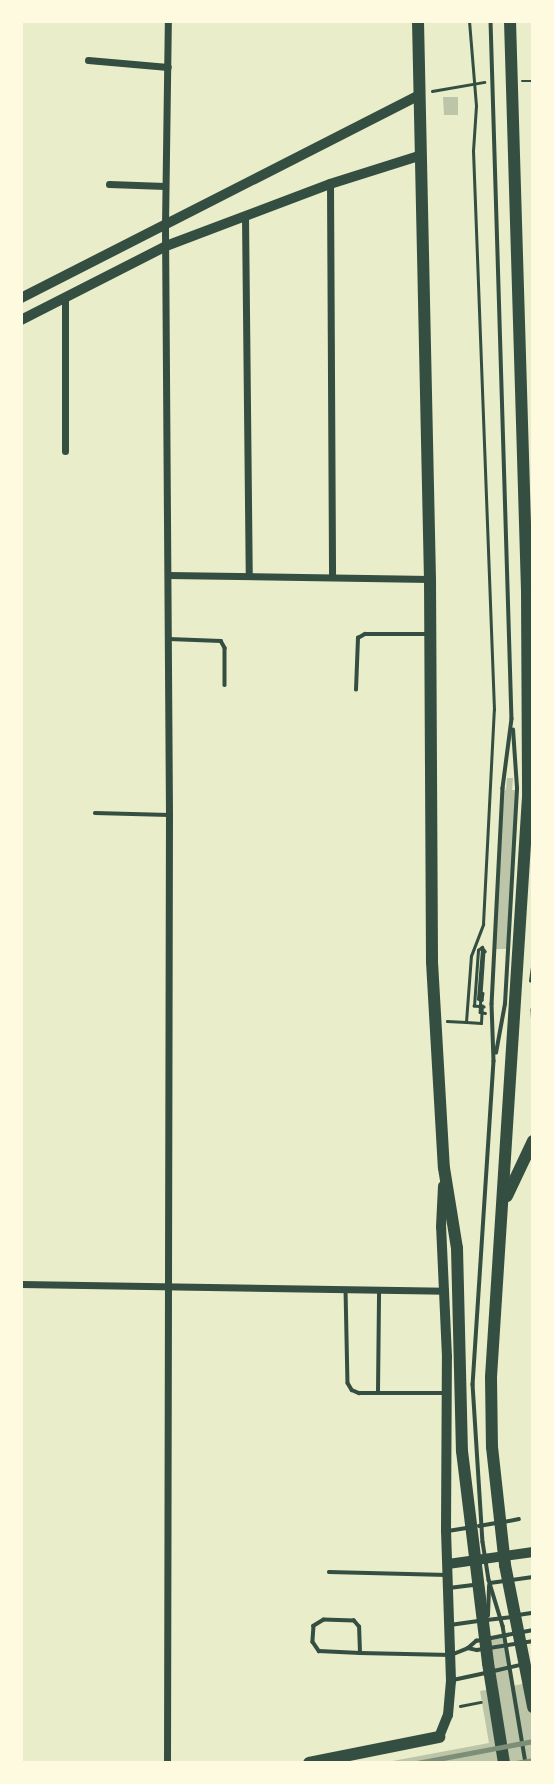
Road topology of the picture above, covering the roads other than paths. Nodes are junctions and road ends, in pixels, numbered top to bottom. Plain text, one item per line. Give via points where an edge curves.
1 (168, 21) edge
2 (418, 21) edge
3 (491, 21) edge
4 (510, 21) edge
5 (88, 60) dead end
6 (168, 67) junction
7 (418, 96) junction
8 (419, 156) junction
9 (108, 184) dead end
10 (330, 184) junction
11 (165, 186) junction
12 (245, 216) junction
13 (165, 226) junction
14 (166, 246) junction
15 (21, 298) edge
16 (65, 298) junction
17 (21, 320) edge
18 (65, 451) dead end
19 (168, 576) junction
20 (249, 576) junction
21 (332, 576) junction
22 (533, 578) edge
23 (430, 579) junction
24 (527, 591) junction
25 (429, 634) junction
26 (169, 639) junction
27 (225, 685) dead end
28 (356, 690) dead end
29 (512, 719) junction
30 (95, 814) dead end
31 (169, 815) junction
32 (494, 1061) junction
33 (533, 1141) edge
34 (444, 1168) junction
35 (504, 1203) junction
36 (21, 1284) edge
37 (168, 1286) junction
38 (346, 1289) junction
39 (379, 1290) junction
40 (445, 1292) junction
41 (378, 1393) junction
42 (447, 1393) junction
43 (519, 1519) dead end
44 (446, 1531) junction
45 (533, 1552) edge
46 (448, 1564) junction
47 (328, 1572) dead end
48 (449, 1576) junction
49 (533, 1577) edge
50 (489, 1580) junction
51 (449, 1588) junction
52 (533, 1613) edge
53 (450, 1625) junction
54 (533, 1630) edge
55 (533, 1641) edge
56 (468, 1648) junction
57 (360, 1653) junction
58 (451, 1655) junction
59 (533, 1663) edge
60 (451, 1681) junction
61 (533, 1707) edge
62 (439, 1737) joint
63 (167, 1763) edge
64 (309, 1763) edge
65 (504, 1763) edge
66 (510, 1763) edge
67 (526, 1763) edge

1 - 6 street
2 - 7 main road
3 - 29 lane
4 - 24 main road
5 - 6 street
6 - 11 street
7 - 8 main road
7 - 13 street
8 - 10 street
8 - 23 main road
9 - 11 street
10 - 12 street
10 - 21 street
11 - 13 street
12 - 14 street
12 - 20 street
13 - 14 street
13 - 15 street
14 - 16 street
14 - 19 street
16 - 17 street
16 - 18 street
19 - 20 street
19 - 26 street
20 - 21 street
21 - 23 street
22 - 24 main road
23 - 25 main road
24 - 35 main road via 528,797
25 - 28 lane via 365,634 358,638
25 - 34 main road via 432,962
26 - 27 lane via 221,641
26 - 31 street
29 - 32 lane via 503,788 494,950
29 - 32 lane via 516,788 505,1004
30 - 31 lane
31 - 37 street
32 - 50 lane via 475,1324 474,1422
33 - 35 main road
34 - 40 street
34 - 65 main road via 457,1248 462,1451
35 - 61 main road via 491,1377 492,1447 505,1564
36 - 37 street
37 - 38 street
37 - 63 street
38 - 39 street
38 - 41 lane via 349,1387 355,1392
39 - 40 street
39 - 41 lane
40 - 42 street
41 - 42 lane
42 - 44 street
43 - 44 lane
44 - 46 street
45 - 46 street
46 - 48 street
47 - 48 lane
48 - 51 street
49 - 51 lane
50 - 66 lane via 488,1628
50 - 67 lane via 503,1626
51 - 53 street
52 - 53 lane
53 - 58 street
54 - 56 lane via 476,1641
55 - 56 lane
56 - 58 lane
57 - 57 lane via 319,1651 313,1642 314,1626 324,1620 354,1621 359,1627
57 - 58 lane
58 - 60 street
59 - 60 lane
60 - 62 street via 448,1715
62 - 64 main road

